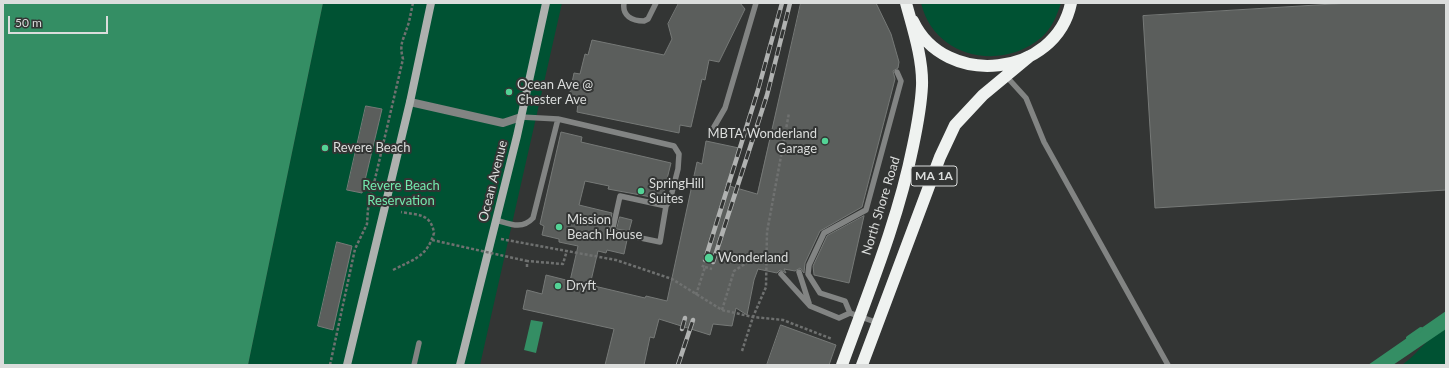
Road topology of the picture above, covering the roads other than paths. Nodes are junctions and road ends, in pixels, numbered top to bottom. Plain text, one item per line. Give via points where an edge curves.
1 (431, 3) edge
2 (546, 3) edge
3 (624, 3) edge
4 (656, 3) edge
5 (756, 3) edge
6 (906, 3) edge
7 (1072, 4) edge
8 (1030, 56) junction
9 (897, 72) dead end
10 (1006, 76) junction
11 (410, 102) junction
12 (521, 117) junction
13 (558, 120) junction
14 (714, 127) dead end
15 (666, 206) junction
16 (496, 220) junction
17 (799, 272) dead end
18 (781, 274) dead end
19 (810, 306) junction
20 (855, 315) junction
21 (878, 323) junction
22 (419, 343) dead end
23 (347, 365) edge
24 (414, 365) edge
25 (460, 365) edge
26 (842, 365) edge
27 (862, 365) edge
28 (1168, 365) edge

1 - 11 main road
2 - 12 main road, Ocean Avenue
3 - 4 lane via 624,12 629,18 644,22
5 - 14 lane via 725,108
6 - 8 highway via 914,23 928,41 945,55 965,64 987,67 1009,64
6 - 20 highway, North Shore Road / MA 1A via 922,86 917,128 906,180 887,240
7 - 8 highway, MA 1A via 1055,35
8 - 10 highway, MA 1A
9 - 20 lane via 901,81 866,210 824,234 809,265 808,274 820,293 844,301
10 - 21 highway, MA 1A via 983,95 955,125 940,157
10 - 28 lane via 1026,98 1044,142
11 - 12 street via 503,123
11 - 23 main road
12 - 13 lane
12 - 16 main road, Ocean Avenue
13 - 15 lane via 674,146 679,154 678,169
13 - 16 lane via 533,218 528,224 519,226
15 - 15 lane via 620,196 612,232 660,242
16 - 25 main road, Ocean Avenue
17 - 19 lane
18 - 19 lane
19 - 20 lane via 839,318
20 - 21 lane
20 - 26 highway, North Shore Road / MA 1A
21 - 27 highway, MA 1A
22 - 24 lane

